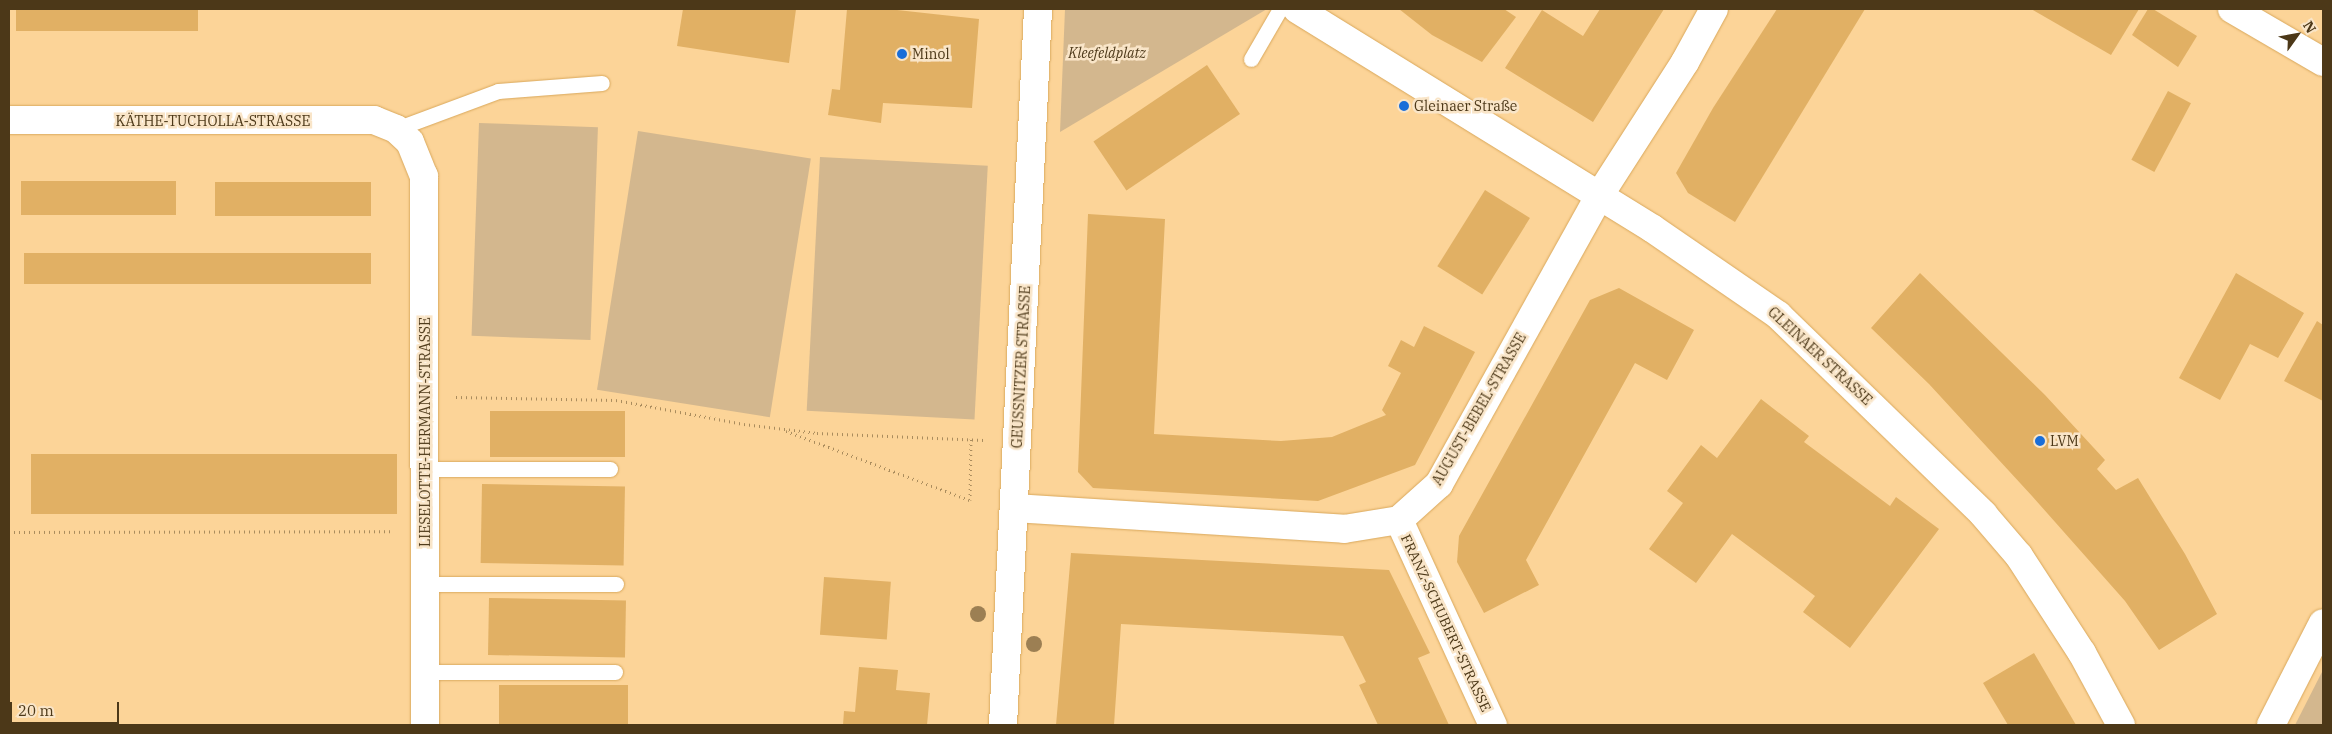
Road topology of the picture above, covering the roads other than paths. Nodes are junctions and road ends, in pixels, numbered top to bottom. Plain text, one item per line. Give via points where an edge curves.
1 (1038, 9) edge
2 (1280, 9) edge
3 (1297, 9) edge
4 (1714, 9) edge
5 (2232, 9) edge
6 (1251, 59) dead end
7 (2323, 62) edge
8 (602, 83) dead end
9 (9, 120) edge
10 (403, 136) junction
11 (1599, 196) junction
12 (425, 468) junction
13 (610, 469) dead end
14 (1014, 508) junction
15 (1399, 520) junction
16 (424, 584) junction
17 (616, 584) dead end
18 (2323, 623) edge
19 (425, 672) junction
20 (615, 672) dead end
21 (425, 725) edge
22 (1002, 725) edge
23 (1493, 725) edge
24 (2121, 725) edge
25 (2272, 725) edge

1 - 14 street, GEUSSNITZER STRASSE
2 - 6 lane
3 - 11 street, GLEINAER STRASSE
4 - 11 street, AUGUST-BEBEL-STRASSE
5 - 7 street
8 - 10 lane via 498,91
9 - 10 street, KÄTHE-TUCHOLLA-STRASSE via 374,120
10 - 12 street, LIESELOTTE-HERMANN-STRASSE via 424,176
11 - 15 street, AUGUST-BEBEL-STRASSE via 1439,484
11 - 24 street, GLEINAER STRASSE via 1694,255 1778,315 1983,514 2046,594
12 - 13 lane
12 - 16 street, LIESELOTTE-HERMANN-STRASSE
14 - 15 street via 1344,529
14 - 22 street, GEUSSNITZER STRASSE
15 - 23 street, FRANZ-SCHUBERT-STRASSE
16 - 17 lane
16 - 19 street, LIESELOTTE-HERMANN-STRASSE
18 - 25 street
19 - 20 lane
19 - 21 street, LIESELOTTE-HERMANN-STRASSE

